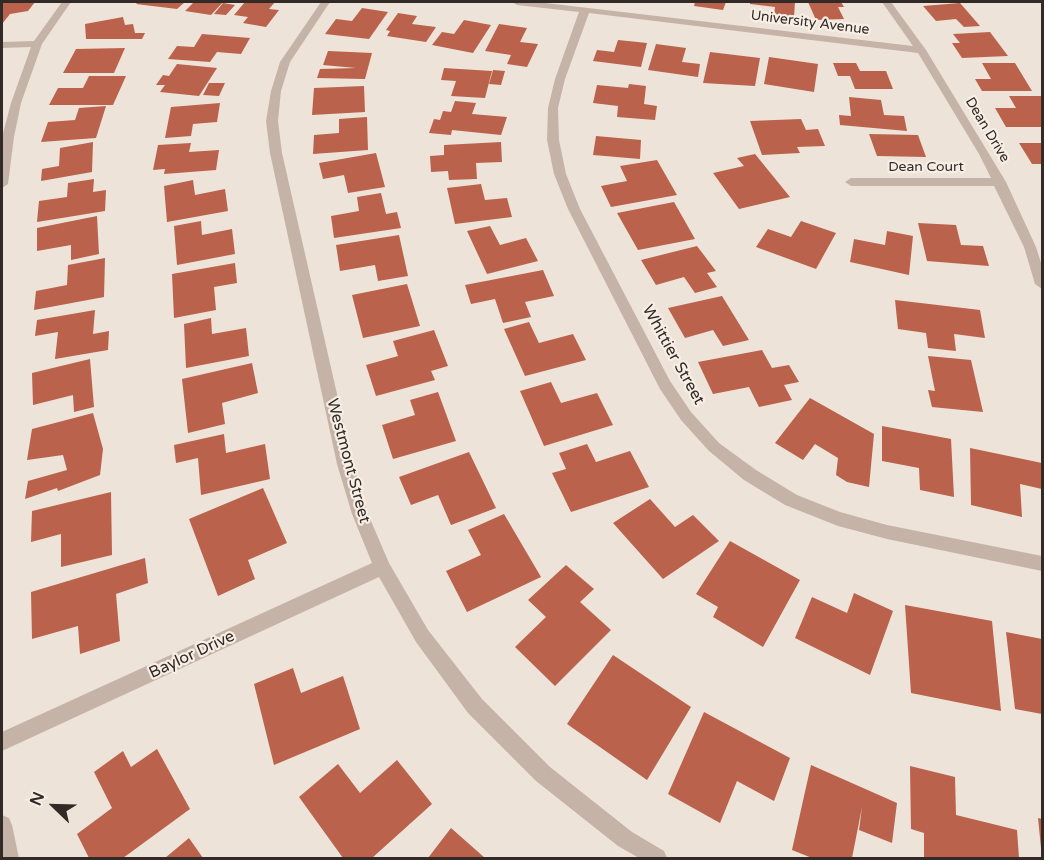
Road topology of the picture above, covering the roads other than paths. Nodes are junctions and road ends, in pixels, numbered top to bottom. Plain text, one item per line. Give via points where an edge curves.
1 (66, 2) edge
2 (325, 2) edge
3 (518, 2) edge
4 (887, 2) edge
5 (585, 10) junction
6 (37, 44) junction
7 (2, 45) edge
8 (921, 50) junction
9 (851, 182) dead end
10 (1000, 182) junction
11 (2, 184) edge
12 (1042, 284) edge
13 (1042, 564) edge
14 (382, 567) junction
15 (2, 742) edge
16 (2, 825) edge
17 (9, 858) edge
18 (657, 858) edge

1 - 6 street
2 - 14 street, Westmont Street via 285,62 272,121 345,464
3 - 5 street, University Avenue
4 - 8 street, Dean Drive
5 - 8 street, University Avenue
5 - 13 street, Whittier Street via 560,79 554,108 553,140 560,174 649,354 686,416 714,447 750,475 801,504 887,532
6 - 7 street
6 - 11 street via 10,126
8 - 10 street, Dean Drive
9 - 10 street, Dean Court
10 - 12 street, Dean Drive
14 - 15 street, Baylor Drive
14 - 18 street, Westmont Street via 422,636 475,706 543,774 625,839
16 - 17 street

